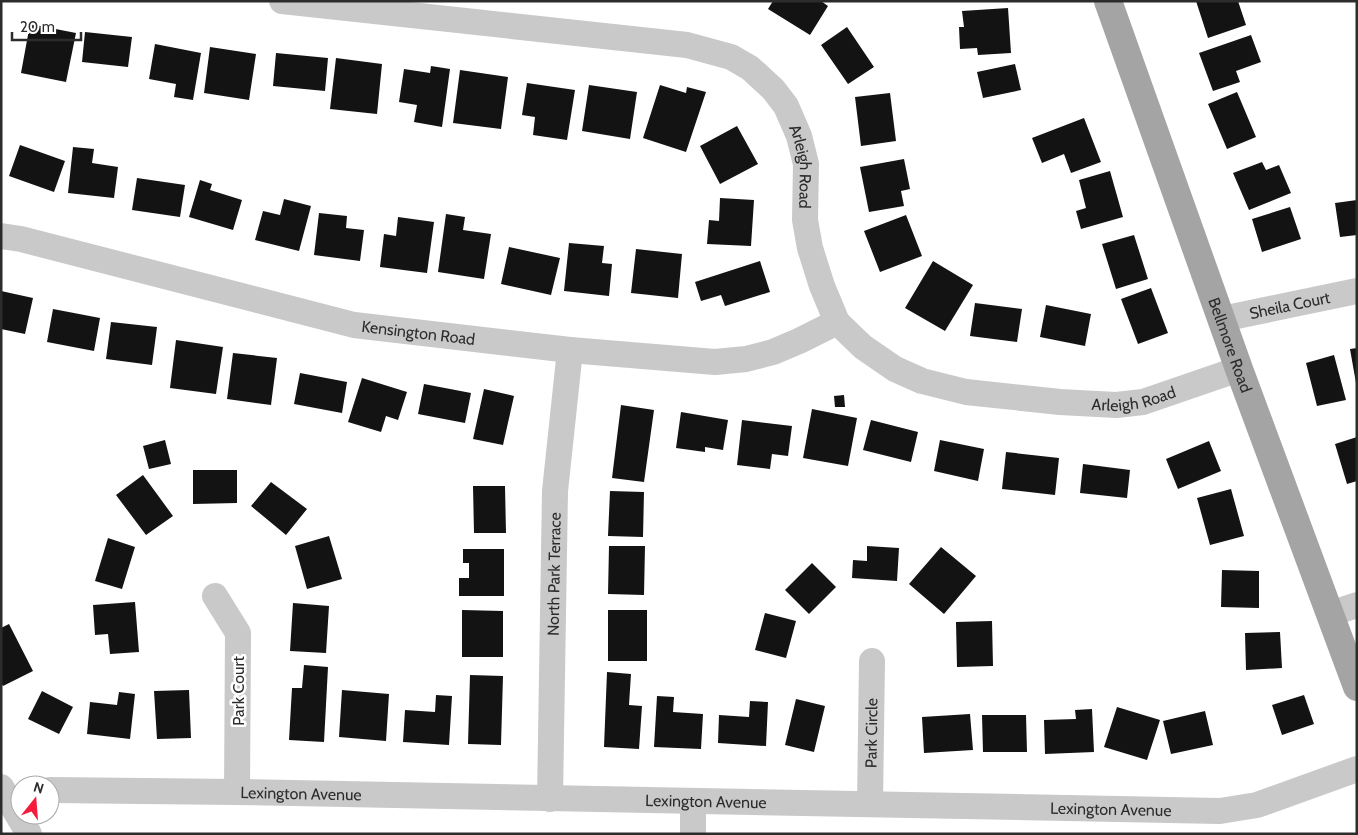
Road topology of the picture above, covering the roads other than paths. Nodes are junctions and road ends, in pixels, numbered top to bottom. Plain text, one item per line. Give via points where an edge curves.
1 (282, 1) edge
2 (1108, 1) edge
3 (1, 236) edge
4 (1357, 291) edge
5 (1222, 318) junction
6 (838, 322) junction
7 (570, 350) junction
8 (1239, 370) junction
9 (215, 596) dead end
10 (1357, 604) edge
11 (1330, 614) junction
12 (872, 661) dead end
13 (1357, 687) edge
14 (1357, 769) edge
15 (8, 789) edge
16 (60, 790) edge
17 (237, 792) junction
18 (550, 799) junction
19 (693, 802) junction
20 (870, 804) junction
21 (29, 834) edge
22 (692, 834) edge

1 - 6 street, Arleigh Road via 686,45 731,56 773,89 786,106 800,136 806,164 805,220 810,248
2 - 5 main road, Bellmore Road
3 - 7 street, Kensington Road via 354,325
4 - 5 street, Sheila Court
5 - 8 main road, Bellmore Road
6 - 7 street, Kensington Road via 773,352 715,362
6 - 8 street, Arleigh Road via 863,347 895,369 922,381 966,392 1116,406 1143,402
7 - 18 street, North Park Terrace via 555,491
8 - 11 main road, Bellmore Road
9 - 17 street, Park Court via 238,633
10 - 11 street
11 - 13 main road, Bellmore Road
12 - 20 street, Park Circle
14 - 20 street, Lexington Avenue via 1257,805 1220,811
15 - 21 street
16 - 17 street, Lexington Avenue
17 - 18 street, Lexington Avenue
18 - 19 street, Lexington Avenue
19 - 20 street, Lexington Avenue
19 - 22 street

